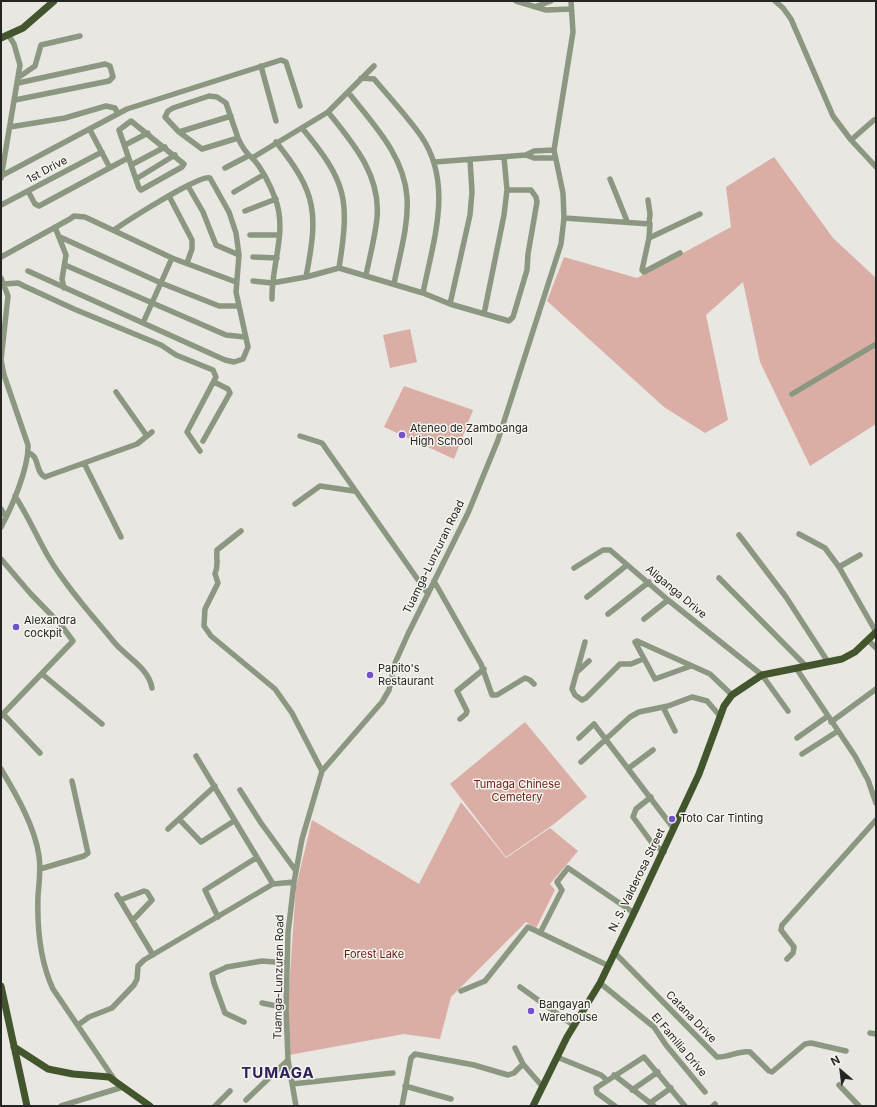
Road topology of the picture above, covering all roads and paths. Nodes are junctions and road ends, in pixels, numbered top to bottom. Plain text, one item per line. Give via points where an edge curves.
1 (54, 1) edge
2 (516, 1) edge
3 (551, 1) edge
4 (571, 1) edge
5 (775, 1) edge
6 (537, 6) junction
7 (572, 9) junction
8 (9, 36) junction
9 (80, 36) dead end
10 (1, 38) edge
11 (261, 66) junction
12 (374, 66) dead end
13 (361, 78) junction
14 (18, 80) junction
15 (348, 92) junction
16 (15, 100) junction
17 (300, 106) dead end
18 (328, 112) junction
19 (118, 114) junction
20 (231, 116) junction
21 (874, 120) dead end
22 (276, 121) dead end
23 (10, 126) junction
24 (302, 128) junction
25 (90, 130) junction
26 (179, 132) junction
27 (148, 133) junction
28 (238, 138) junction
29 (851, 140) junction
30 (276, 142) junction
31 (125, 145) junction
32 (165, 147) junction
33 (554, 150) junction
34 (102, 152) junction
35 (526, 155) junction
36 (175, 156) junction
37 (250, 157) junction
38 (504, 157) junction
39 (128, 158) junction
40 (555, 158) junction
41 (470, 159) junction
42 (435, 162) junction
43 (131, 165) junction
44 (876, 167) edge
45 (110, 168) junction
46 (225, 168) dead end
47 (263, 175) junction
48 (1, 177) edge
49 (136, 179) junction
50 (610, 179) dead end
51 (188, 186) junction
52 (507, 190) junction
53 (28, 191) junction
54 (234, 192) dead end
55 (169, 196) junction
56 (276, 199) junction
57 (648, 200) dead end
58 (1, 205) edge
59 (245, 211) dead end
60 (700, 214) dead end
61 (564, 218) junction
62 (627, 221) junction
63 (649, 224) junction
64 (55, 227) junction
65 (114, 230) junction
66 (250, 235) dead end
67 (279, 235) junction
68 (60, 237) junction
69 (650, 238) junction
70 (680, 253) dead end
71 (239, 255) junction
72 (1, 257) edge
73 (253, 257) dead end
74 (172, 258) junction
75 (277, 258) junction
76 (187, 263) junction
77 (65, 265) junction
78 (339, 268) junction
79 (28, 271) dead end
80 (366, 275) junction
81 (306, 277) junction
82 (1, 278) edge
83 (254, 281) dead end
84 (236, 282) junction
85 (161, 283) junction
86 (272, 283) junction
87 (4, 284) junction
88 (394, 284) junction
89 (64, 288) junction
90 (423, 293) junction
91 (272, 299) dead end
92 (152, 303) junction
93 (450, 304) junction
94 (238, 306) junction
95 (484, 314) junction
96 (142, 323) junction
97 (245, 337) junction
98 (876, 344) edge
99 (214, 382) junction
100 (116, 392) dead end
101 (792, 394) dead end
102 (300, 436) dead end
103 (203, 441) dead end
104 (200, 451) dead end
105 (29, 452) junction
106 (84, 463) junction
107 (354, 491) junction
108 (15, 496) junction
109 (295, 504) dead end
110 (1, 509) edge
111 (6, 517) junction
112 (1, 528) edge
113 (241, 531) dead end
114 (799, 534) dead end
115 (739, 535) dead end
116 (121, 537) dead end
117 (860, 555) dead end
118 (1, 559) edge
119 (627, 565) junction
120 (838, 567) junction
121 (574, 568) dead end
122 (719, 578) dead end
123 (434, 581) junction
124 (649, 582) junction
125 (428, 594) junction
126 (587, 597) dead end
127 (668, 600) junction
128 (608, 614) dead end
129 (644, 619) dead end
130 (876, 632) edge
131 (868, 640) junction
132 (585, 642) dead end
133 (876, 648) edge
134 (643, 659) junction
135 (589, 661) dead end
136 (828, 662) junction
137 (691, 666) junction
138 (806, 666) junction
139 (796, 668) junction
140 (484, 669) junction
141 (578, 672) junction
142 (42, 674) junction
143 (762, 675) junction
144 (534, 684) dead end
145 (152, 688) dead end
146 (876, 689) edge
147 (732, 695) junction
148 (664, 707) junction
149 (788, 711) dead end
150 (2, 715) edge
151 (720, 716) junction
152 (460, 719) dead end
153 (830, 719) junction
154 (102, 724) dead end
155 (675, 731) dead end
156 (838, 731) junction
157 (579, 738) dead end
158 (607, 738) junction
159 (797, 738) dead end
160 (653, 750) dead end
161 (40, 753) dead end
162 (802, 754) dead end
163 (196, 756) dead end
164 (581, 762) dead end
165 (629, 768) junction
166 (1, 769) edge
167 (322, 771) junction
168 (72, 781) dead end
169 (215, 786) junction
170 (240, 790) dead end
171 (651, 797) junction
172 (876, 803) edge
173 (179, 819) junction
174 (876, 820) edge
175 (234, 821) junction
176 (168, 829) dead end
177 (674, 830) junction
178 (664, 852) junction
179 (256, 858) junction
180 (40, 869) junction
181 (296, 871) junction
182 (294, 882) junction
183 (273, 884) junction
184 (634, 913) junction
185 (218, 917) junction
186 (133, 920) junction
187 (540, 933) junction
188 (614, 952) junction
189 (153, 955) junction
190 (787, 959) dead end
191 (287, 963) junction
192 (607, 965) junction
193 (600, 982) junction
194 (1, 986) edge
195 (520, 987) dead end
196 (462, 991) dead end
197 (262, 1003) dead end
198 (286, 1008) junction
199 (244, 1022) dead end
200 (78, 1025) junction
201 (573, 1025) junction
202 (14, 1047) junction
203 (515, 1048) dead end
204 (846, 1050) dead end
205 (557, 1057) junction
206 (288, 1060) junction
207 (523, 1064) junction
208 (658, 1072) junction
209 (393, 1073) dead end
210 (614, 1076) junction
211 (114, 1079) junction
212 (607, 1080) junction
213 (292, 1084) junction
214 (839, 1085) dead end
215 (406, 1086) junction
216 (542, 1086) junction
217 (123, 1087) junction
218 (671, 1088) junction
219 (632, 1090) junction
220 (230, 1091) dead end
221 (705, 1092) dead end
222 (451, 1099) dead end
223 (246, 1100) dead end
224 (148, 1104) edge
225 (652, 1105) edge
226 (27, 1106) edge
227 (61, 1106) edge
228 (139, 1106) edge
229 (216, 1106) edge
230 (296, 1106) edge
231 (402, 1106) edge
232 (533, 1106) edge
233 (615, 1106) edge
234 (686, 1106) edge
235 (859, 1106) edge

1 - 8 main road via 23,28
2 - 6 street
3 - 6 street
4 - 7 street, Tuamga-Lunzuran Road
5 - 29 street via 791,19 821,92 836,120
6 - 7 street via 548,10
7 - 33 street, Tuamga-Lunzuran Road via 573,32
8 - 10 main road
8 - 14 street via 20,65
9 - 14 street via 41,45 35,66
11 - 17 street via 285,61
11 - 19 street via 155,99
11 - 22 street
12 - 13 street
13 - 15 street
13 - 42 street via 374,80 413,125
14 - 16 street
14 - 16 street via 105,64 110,66 113,77 110,81
15 - 18 street
15 - 88 street via 388,143 404,182 407,197 406,217
16 - 23 street
18 - 24 street
18 - 80 street via 363,158 374,186 377,217
19 - 23 street via 115,108 106,106 65,118
19 - 25 street
20 - 26 street
20 - 26 street via 222,98 209,96 168,111 165,117
20 - 28 street
21 - 29 street
23 - 48 street
24 - 30 street
24 - 78 street via 324,154 341,190 345,220
25 - 34 street
25 - 48 street
26 - 28 street via 202,149
27 - 31 street
27 - 31 street via 131,121 119,129
27 - 32 street
28 - 37 street
29 - 44 street
30 - 37 street
30 - 81 street via 300,174 313,211 314,231
31 - 39 street
32 - 36 street
32 - 43 street
33 - 35 street via 534,151
33 - 40 street, Tuamga-Lunzuran Road
34 - 45 street
34 - 53 street, 1st Drive
35 - 38 street
35 - 40 street via 534,158
36 - 49 street
36 - 49 street via 184,162 182,167 141,190
37 - 46 street
37 - 47 street
38 - 41 street
38 - 52 street
39 - 43 street
39 - 45 street
40 - 61 street, Tuamga-Lunzuran Road via 563,193
41 - 42 street
41 - 93 street via 470,215
42 - 90 street via 440,192 439,208
43 - 49 street
45 - 53 street via 39,206 35,204
47 - 54 street
47 - 56 street
50 - 62 street
51 - 55 street
51 - 71 street via 204,212 216,245
51 - 71 street via 206,177 212,182 233,221
52 - 95 street
52 - 95 street via 530,190 536,197 527,270 511,319 507,322
53 - 58 street, 1st Drive
55 - 65 street
55 - 76 street via 192,240
56 - 59 street
56 - 67 street via 280,220
57 - 63 street
60 - 69 street
61 - 62 street
61 - 123 street, Tuamga-Lunzuran Road via 561,244 498,440 468,513
62 - 63 street
63 - 69 street
64 - 65 street via 78,216
64 - 68 street
64 - 72 street
65 - 74 street
66 - 67 street
67 - 75 street
68 - 77 street via 66,254
68 - 85 street
69 - 70 street via 643,272
71 - 84 street
73 - 75 street
74 - 76 street
74 - 85 street
75 - 86 street
76 - 84 street
77 - 89 street via 62,279
77 - 92 street
78 - 80 street
78 - 81 street
79 - 89 street
80 - 88 street
81 - 86 street
82 - 87 street
83 - 86 street
84 - 94 street
85 - 92 street
85 - 94 street via 219,306
86 - 91 street
87 - 99 street via 18,283 162,345 213,370 216,377
87 - 105 street via 8,296 1,360
88 - 90 street
89 - 96 street
90 - 93 street
92 - 96 street
92 - 97 street via 226,335
93 - 95 street
94 - 97 street
96 - 97 street via 234,362 246,355 248,347
98 - 101 street
99 - 103 street via 230,392
99 - 104 street via 187,432
100 - 106 street via 149,434 137,444
102 - 107 street via 322,443
105 - 106 street via 35,457 44,477
105 - 108 street
106 - 116 street
107 - 109 street via 320,486
107 - 125 street
108 - 111 street
108 - 145 street via 49,558 72,591 115,643 148,675
110 - 111 street
111 - 112 street
113 - 167 street via 217,550 218,583 205,609 204,626 211,636 275,689 292,713
114 - 120 street via 825,548
115 - 136 street via 786,597
117 - 120 street
118 - 142 street via 73,641
119 - 121 street, Aliganga Drive via 610,550 605,549
119 - 124 street, Aliganga Drive
119 - 126 street
120 - 130 street
122 - 138 street
123 - 125 street, Tuamga-Lunzuran Road
123 - 140 street
124 - 127 street, Aliganga Drive
124 - 128 street
125 - 167 street, Tuamga-Lunzuran Road via 395,663 389,690 382,702
127 - 129 street
127 - 143 street, Aliganga Drive
130 - 131 main road, N. S. Valderosa Street
131 - 133 street
131 - 136 main road, N. S. Valderosa Street via 855,652 842,659
132 - 141 street
134 - 137 street via 655,679
134 - 137 street via 636,641
134 - 141 street via 631,664 620,664 582,700 572,689
135 - 141 street
136 - 138 main road, N. S. Valderosa Street
137 - 147 street via 710,674
138 - 139 main road, N. S. Valderosa Street
139 - 143 main road, N. S. Valderosa Street
139 - 153 street
140 - 144 street via 494,696 525,678
140 - 152 street via 458,691 467,711
142 - 150 street
142 - 154 street
143 - 147 main road, N. S. Valderosa Street
143 - 149 street, Aliganga Drive
146 - 153 street
147 - 151 main road, N. S. Valderosa Street
148 - 151 street via 697,697 707,701
148 - 155 street
148 - 158 street via 634,714
150 - 161 street
151 - 177 main road, N. S. Valderosa Street via 699,774
153 - 156 street
153 - 159 street
156 - 162 street
156 - 172 street via 868,780
157 - 158 street via 594,724
158 - 164 street
158 - 165 street
160 - 165 street
163 - 169 street
165 - 171 street
166 - 180 street via 38,846
167 - 181 street, Tuamga-Lunzuran Road via 302,839
168 - 180 street via 88,853
169 - 173 street
169 - 175 street
170 - 181 street
171 - 177 street
171 - 178 street via 636,809 633,818 652,843
173 - 175 street via 201,842
173 - 176 street
174 - 190 street via 782,925 781,930 794,948
175 - 179 street
177 - 178 main road, N. S. Valderosa Street
178 - 184 main road, N. S. Valderosa Street
179 - 183 street
179 - 185 street via 205,890
180 - 200 street via 38,913 43,958 53,990
181 - 182 street, Tuamga-Lunzuran Road
182 - 183 street
182 - 191 street, Tuamga-Lunzuran Road
183 - 185 street
184 - 187 street via 568,868 557,882 562,890
184 - 188 main road, N. S. Valderosa Street
185 - 189 street
186 - 186 street via 151,902 152,899 146,891 118,897
186 - 189 street
187 - 192 street
187 - 196 street via 526,928 485,981
188 - 192 main road, N. S. Valderosa Street
188 - 204 street, Catana Drive via 717,1057 750,1052 772,1072 805,1044
189 - 200 street via 138,966 138,979 112,1008 89,1017
191 - 198 street, Tuamga-Lunzuran Road
191 - 199 street via 262,961 227,968 212,974 225,1013
192 - 193 main road, N. S. Valderosa Street
193 - 201 main road, N. S. Valderosa Street
193 - 221 street, El Familia Drive via 654,1027
194 - 202 main road
195 - 201 street
197 - 198 street
198 - 206 street, Tuamga-Lunzuran Road
200 - 211 street
201 - 205 main road, N. S. Valderosa Street
202 - 211 main road via 48,1068 72,1074 106,1075
202 - 226 main road
203 - 207 street
205 - 212 street via 601,1075
205 - 216 main road, N. S. Valderosa Street
206 - 213 street, Tuamga-Lunzuran Road
206 - 223 street
207 - 215 street via 508,1075 474,1065 416,1054 411,1058
207 - 216 street
208 - 210 street via 644,1057
208 - 218 street
208 - 219 street
209 - 213 street
210 - 212 street
210 - 219 street
211 - 217 main road
212 - 233 street via 595,1090
213 - 230 street, Tuamga-Lunzuran Road
214 - 235 street
215 - 222 street
215 - 231 street
216 - 232 main road, N. S. Valderosa Street
217 - 224 main road
217 - 227 street
218 - 225 street
218 - 234 street
219 - 225 street
220 - 229 street
224 - 228 street

